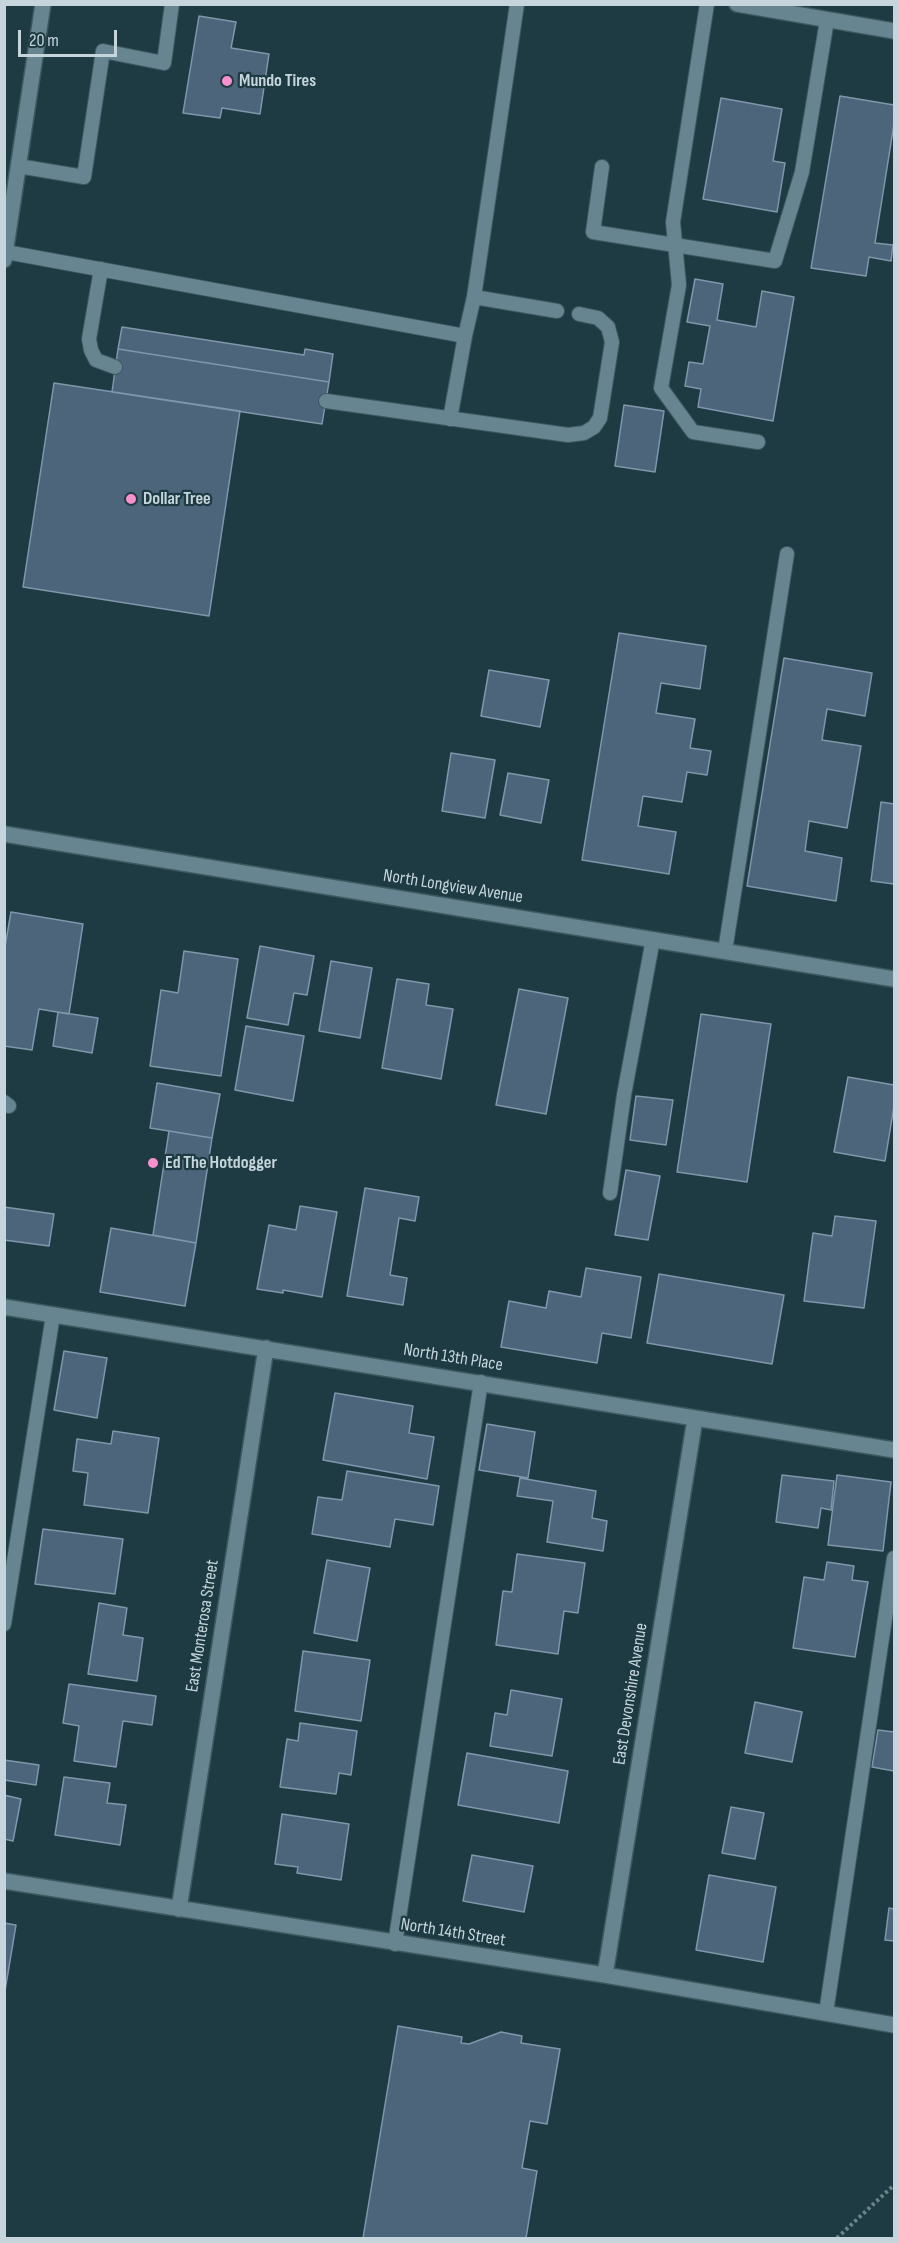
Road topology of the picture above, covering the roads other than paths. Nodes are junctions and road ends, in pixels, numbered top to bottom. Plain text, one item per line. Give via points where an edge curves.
1 (43, 4) edge
2 (172, 4) edge
3 (517, 4) edge
4 (707, 4) edge
5 (737, 4) edge
6 (756, 6) edge
7 (827, 20) junction
8 (894, 31) edge
9 (18, 166) junction
10 (602, 167) dead end
11 (676, 245) junction
12 (5, 256) edge
13 (100, 269) junction
14 (474, 297) junction
15 (557, 311) dead end
16 (579, 314) dead end
17 (465, 336) junction
18 (115, 367) dead end
19 (326, 402) dead end
20 (450, 419) junction
21 (758, 442) dead end
22 (787, 554) dead end
23 (4, 834) edge
24 (653, 939) junction
25 (725, 951) junction
26 (894, 979) edge
27 (610, 1193) dead end
28 (4, 1307) edge
29 (53, 1315) junction
30 (266, 1348) junction
31 (481, 1382) junction
32 (695, 1419) junction
33 (894, 1450) edge
34 (894, 1558) edge
35 (4, 1624) edge
36 (4, 1881) edge
37 (179, 1909) junction
38 (395, 1944) junction
39 (605, 1976) junction
40 (826, 2013) junction
41 (894, 2025) edge

1 - 9 street
2 - 9 lane via 164,63 103,51 84,177
3 - 14 lane
4 - 11 lane via 674,222
5 - 6 street
6 - 7 street
7 - 8 street
7 - 11 lane via 802,172 775,261
9 - 12 street
10 - 11 lane via 593,232
11 - 21 lane via 679,285 661,388 693,432
12 - 13 lane
13 - 17 lane
13 - 18 lane via 89,339 96,360
14 - 15 lane
14 - 17 lane
16 - 20 lane via 598,318 608,327 612,342 600,418 594,427 568,435
17 - 20 lane
19 - 20 lane
22 - 25 lane
23 - 24 street, North Longview Avenue
24 - 25 street, North Longview Avenue
24 - 27 lane
25 - 26 street, North Longview Avenue
28 - 29 street, North 13th Place
29 - 30 street, North 13th Place
29 - 35 lane
30 - 31 street, North 13th Place
30 - 37 street, East Monterosa Street
31 - 32 street, North 13th Place
31 - 38 lane
32 - 33 street, North 13th Place
32 - 39 street, East Devonshire Avenue
34 - 40 lane
36 - 37 street, North 14th Street
37 - 38 street, North 14th Street
38 - 39 street, North 14th Street
39 - 40 street, North 14th Street
40 - 41 street, North 14th Street

